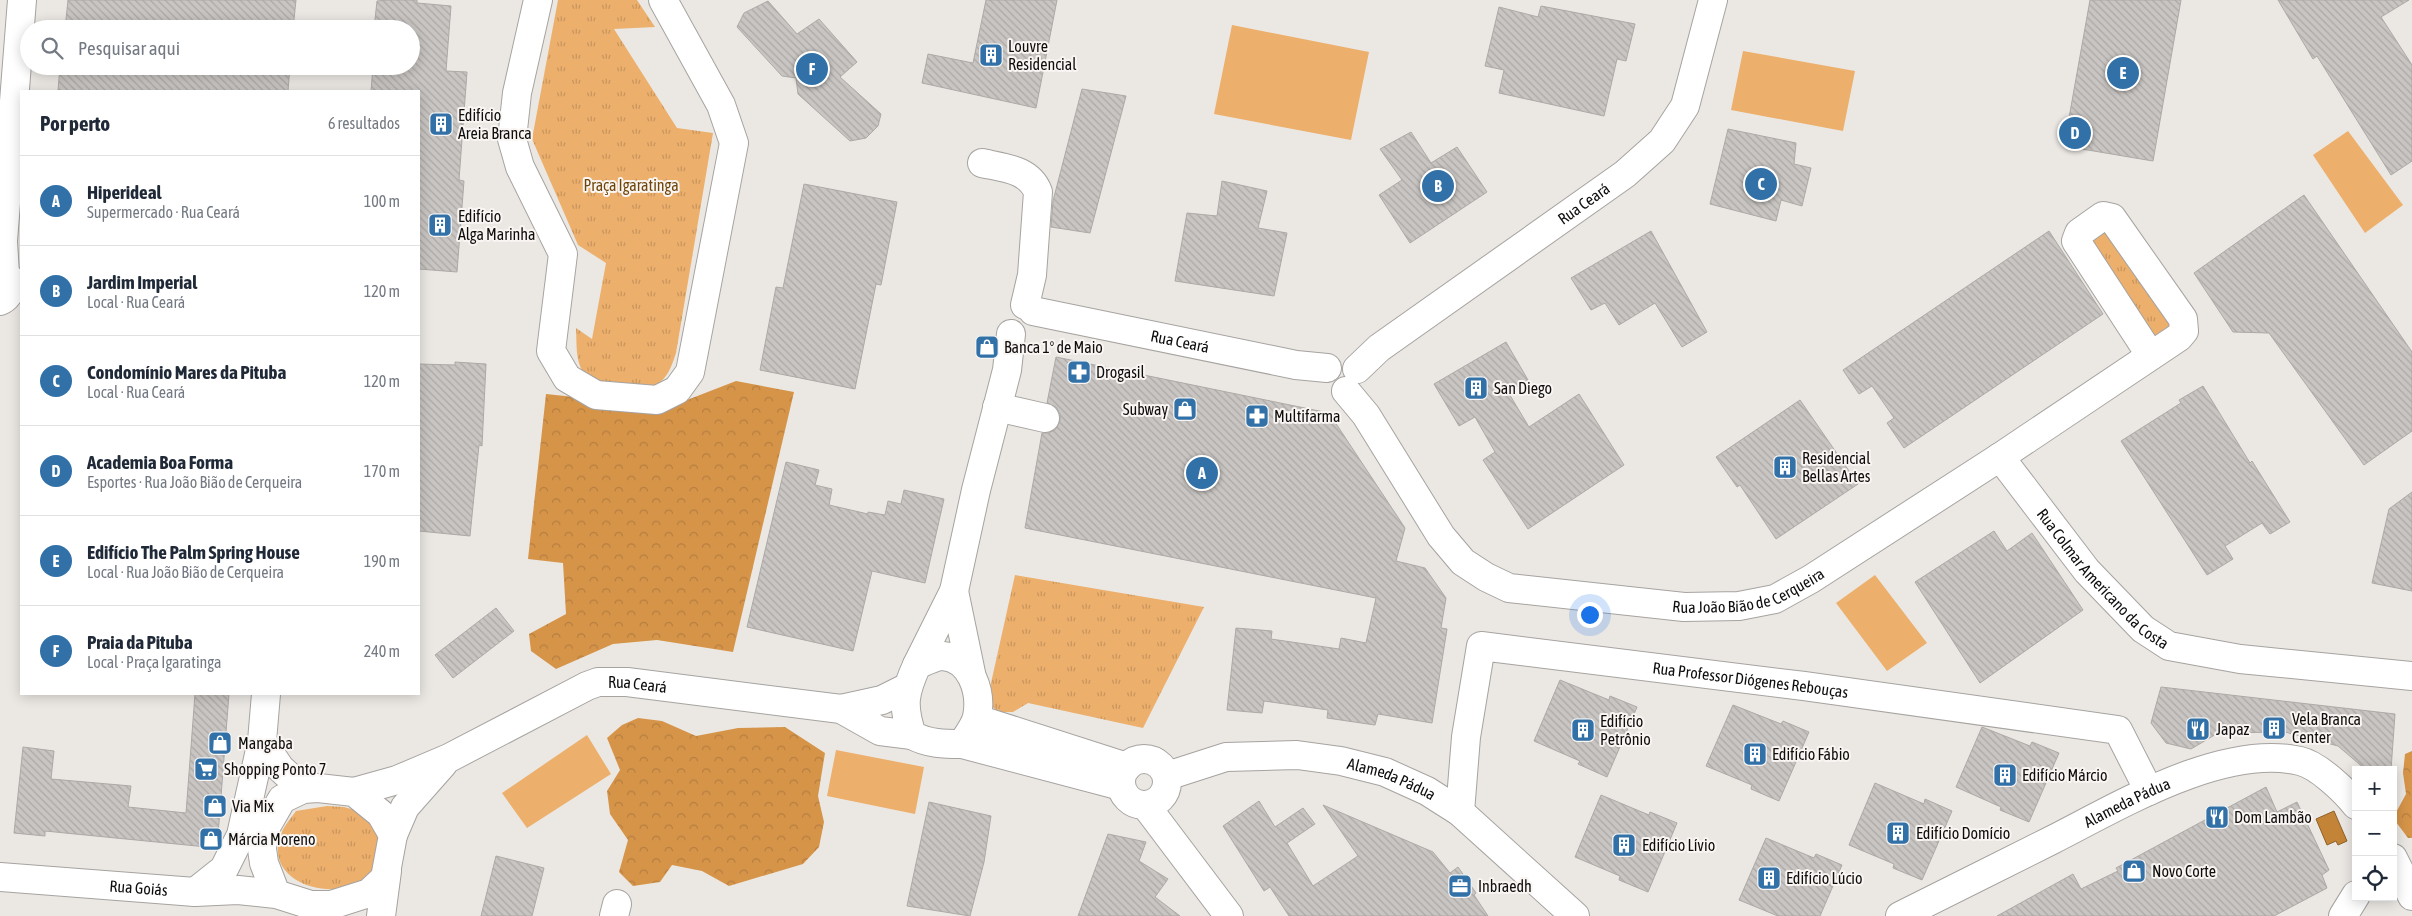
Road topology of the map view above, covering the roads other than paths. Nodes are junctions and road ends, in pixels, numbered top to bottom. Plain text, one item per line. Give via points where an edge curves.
1 (22, 0) edge
2 (538, 0) edge
3 (663, 0) edge
4 (1713, 0) edge
5 (21, 20) edge
6 (20, 33) edge
7 (982, 163) dead end
8 (5, 281) edge
9 (1025, 322) junction
10 (2151, 356) junction
11 (1343, 376) junction
12 (997, 407) junction
13 (1044, 418) dead end
14 (2000, 457) junction
15 (954, 591) junction
16 (972, 673) junction
17 (2412, 676) edge
18 (911, 677) junction
19 (266, 695) edge
20 (841, 709) junction
21 (977, 719) junction
22 (912, 735) junction
23 (262, 741) junction
24 (962, 744) junction
25 (449, 758) junction
26 (1167, 776) junction
27 (1124, 777) junction
28 (303, 789) junction
29 (2150, 791) junction
30 (354, 792) junction
31 (2352, 800) edge
32 (1146, 806) junction
33 (1460, 812) junction
34 (393, 835) junction
35 (2397, 866) edge
36 (0, 877) edge
37 (385, 878) junction
38 (195, 892) junction
39 (276, 894) junction
40 (2412, 896) edge
41 (2352, 901) edge
42 (334, 911) edge
43 (381, 916) edge
44 (1229, 916) edge
45 (1575, 916) edge
46 (1900, 916) edge
47 (2343, 916) edge

1 - 5 street
2 - 3 street via 517,93 512,139 520,167 563,254 551,351 567,378 596,394 657,400 677,390 690,372 734,143 721,105
4 - 11 street, Rua Ceará via 1685,106 1662,141 1625,174
6 - 8 street
7 - 9 street via 1024,174 1034,182 1038,192
9 - 11 street, Rua Ceará via 1065,318
9 - 12 street
10 - 10 street, Rua João Bião de Cerqueira via 2180,337 2185,326 2112,218 2104,216 2079,233 2076,241
10 - 14 street, Rua João Bião de Cerqueira
11 - 14 street, Rua João Bião de Cerqueira via 1442,536 1463,562 1509,588 1684,607 1739,606 1775,599 1812,579
12 - 13 street
12 - 15 street
14 - 17 street, Rua Colmar Americano da Costa via 2087,571 2143,629 2169,646 2240,659
15 - 16 street
15 - 18 street
16 - 18 street via 956,659 941,656
16 - 21 street via 979,700
18 - 20 street, Rua Ceará via 882,700
18 - 22 street via 905,705
19 - 23 street
20 - 22 street, Rua Ceará via 880,732
20 - 25 street, Rua Ceará via 627,682 598,682 576,690
21 - 24 street
21 - 27 street
22 - 24 street via 942,744
23 - 28 street via 280,768
23 - 38 street via 241,835 224,869
24 - 27 street
25 - 30 street, Rua Ceará via 397,780
25 - 34 street, Rua Ceará via 405,807
26 - 27 street via 1160,765 1150,760 1137,760
26 - 32 street via 1167,789 1158,801
26 - 33 street, Alameda Pádua via 1226,757 1297,756 1341,760 1385,772 1427,791
27 - 32 street via 1126,796 1134,804
28 - 30 street
28 - 39 street via 282,799 263,832 264,863
29 - 31 street, Alameda Pádua via 2201,771 2267,757 2303,762 2342,788
29 - 33 street, Rua Professor Diógenes Rebouças via 2118,730 1804,686 1481,646 1466,737
29 - 46 street, Alameda Pádua
30 - 34 street via 381,814
32 - 44 street
33 - 45 street, Alameda Pádua
34 - 37 street
35 - 40 street
36 - 38 street, Rua Goiás
37 - 42 street via 369,893
37 - 43 street
38 - 39 street, Rua Goiás via 238,890
39 - 42 street
41 - 47 street

